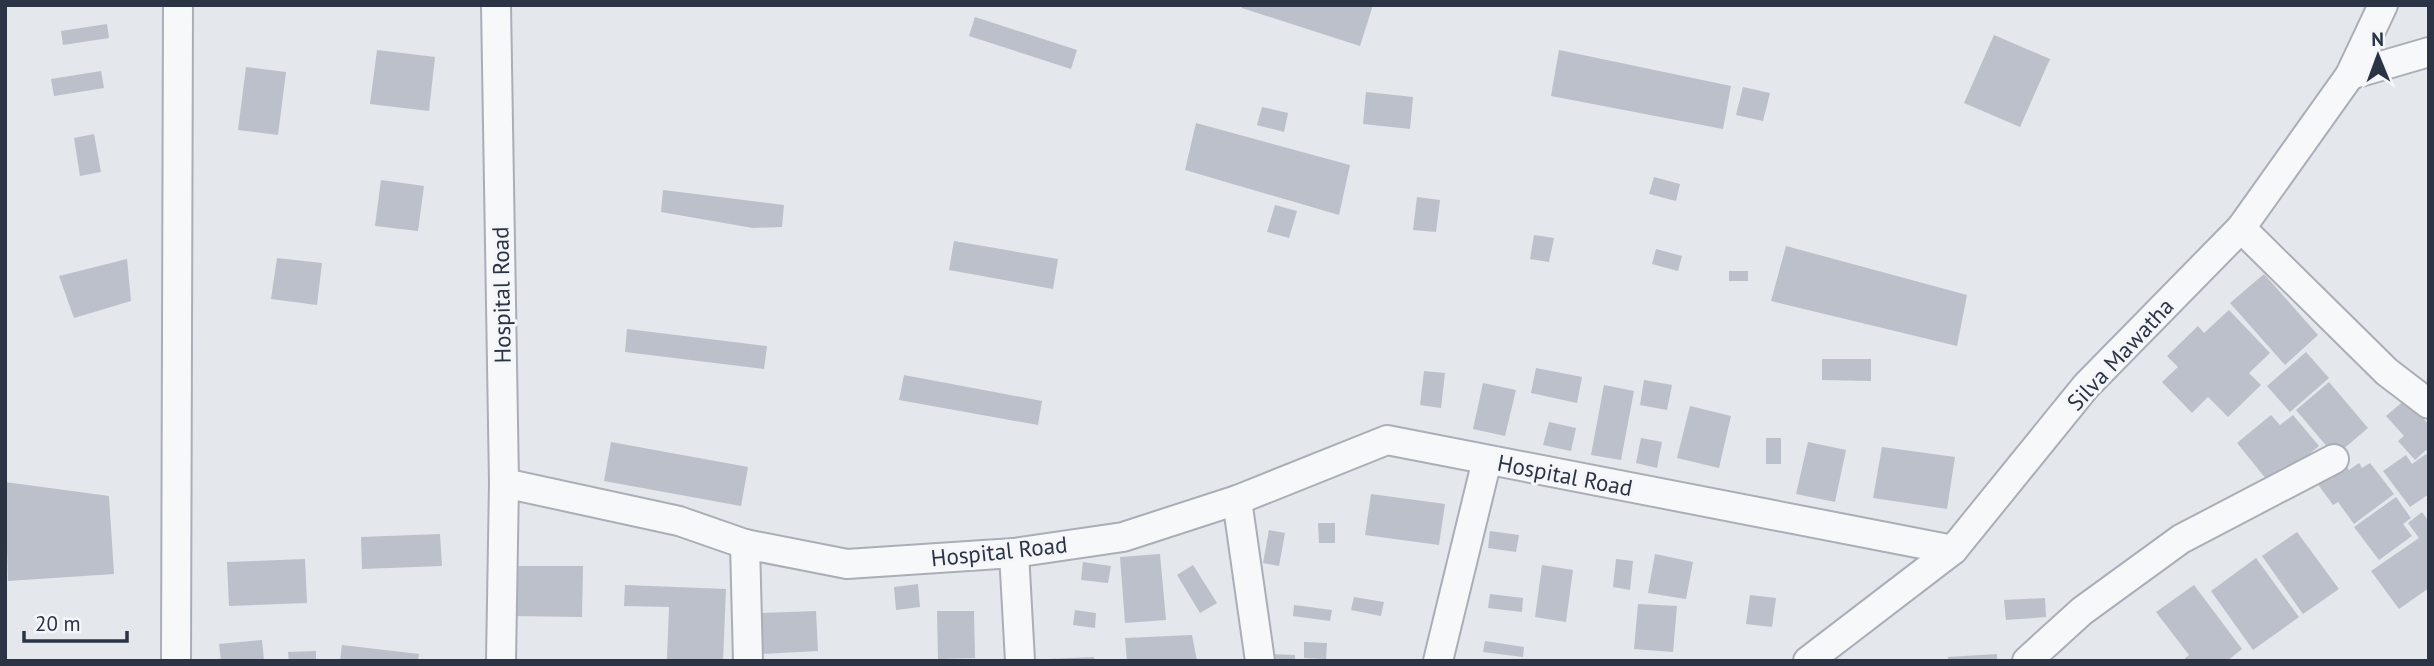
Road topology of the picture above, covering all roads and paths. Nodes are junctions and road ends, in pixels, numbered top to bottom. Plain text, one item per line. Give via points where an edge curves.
1 (177, 5) edge
2 (496, 5) edge
3 (2382, 5) edge
4 (2429, 52) edge
5 (2350, 75) junction
6 (2241, 228) junction
7 (2429, 404) edge
8 (2334, 459) dead end
9 (1487, 460) junction
10 (504, 483) junction
11 (1237, 500) junction
12 (745, 544) junction
13 (1953, 550) junction
14 (1014, 553) junction
15 (176, 661) edge
16 (501, 661) edge
17 (748, 661) edge
18 (1020, 661) edge
19 (1260, 661) edge
20 (1438, 661) edge
21 (1808, 661) edge
22 (2027, 661) edge

1 - 15 street
2 - 10 street, Hospital Road
3 - 5 street, Silva Mawatha
4 - 5 street
5 - 6 street, Silva Mawatha
6 - 7 street via 2387,372
6 - 13 street, Silva Mawatha via 2086,386
8 - 22 street via 2181,539 2082,611
9 - 11 street, Hospital Road via 1387,440
9 - 13 street, Hospital Road
9 - 20 street
10 - 12 street, Hospital Road via 679,521
10 - 16 street
11 - 14 street, Hospital Road via 1123,537
11 - 19 street
12 - 14 street, Hospital Road via 847,564
12 - 17 street
13 - 21 street, Silva Mawatha
14 - 18 street

